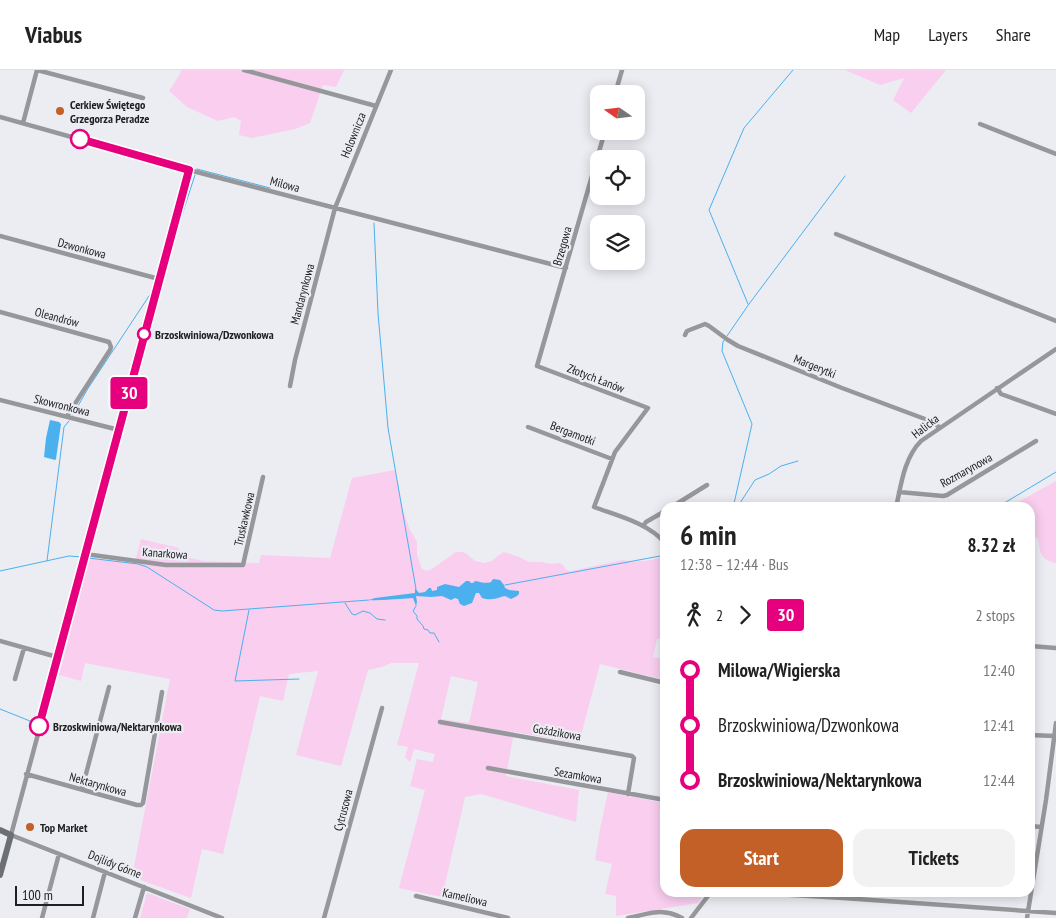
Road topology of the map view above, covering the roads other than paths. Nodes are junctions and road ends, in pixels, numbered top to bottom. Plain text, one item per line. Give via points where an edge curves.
1 (37, 70) edge
2 (244, 70) edge
3 (390, 70) edge
4 (622, 70) edge
5 (618, 85) edge
6 (143, 98) dead end
7 (376, 106) junction
8 (0, 117) edge
9 (23, 123) junction
10 (980, 124) dead end
11 (602, 140) edge
12 (1056, 154) edge
13 (189, 170) junction
14 (335, 208) junction
15 (836, 234) dead end
16 (0, 236) edge
17 (566, 268) junction
18 (159, 279) junction
19 (0, 312) edge
20 (1056, 321) edge
21 (686, 333) dead end
22 (1056, 349) edge
23 (537, 366) joint
24 (290, 386) dead end
25 (999, 387) junction
26 (0, 400) edge
27 (1056, 414) edge
28 (67, 416) junction
29 (528, 426) dead end
30 (939, 427) junction
31 (119, 430) junction
32 (1036, 442) dead end
33 (612, 459) junction
34 (264, 477) dead end
35 (707, 485) dead end
36 (899, 492) junction
37 (680, 502) edge
38 (897, 502) edge
39 (660, 514) edge
40 (643, 526) junction
41 (660, 537) edge
42 (85, 554) junction
43 (243, 565) joint
44 (0, 641) edge
45 (1035, 646) edge
46 (24, 648) junction
47 (1056, 648) edge
48 (58, 658) junction
49 (620, 672) dead end
50 (15, 679) dead end
51 (660, 681) edge
52 (109, 687) dead end
53 (162, 692) dead end
54 (382, 708) dead end
55 (440, 722) dead end
56 (1056, 724) edge
57 (1035, 735) edge
58 (1054, 736) junction
59 (488, 768) dead end
60 (26, 774) junction
61 (82, 790) junction
62 (628, 794) junction
63 (660, 799) edge
64 (1035, 826) edge
65 (1041, 827) junction
66 (0, 830) edge
67 (10, 834) junction
68 (59, 854) junction
69 (1035, 862) edge
70 (105, 872) junction
71 (0, 875) edge
72 (144, 887) junction
73 (416, 896) dead end
74 (707, 897) edge
75 (822, 897) edge
76 (1030, 897) edge
77 (1028, 910) junction
78 (1056, 913) edge
79 (42, 918) edge
80 (93, 918) edge
81 (135, 918) edge
82 (222, 918) edge
83 (324, 918) edge
84 (508, 918) edge
85 (628, 918) edge
86 (682, 918) edge
87 (691, 918) edge
88 (1027, 918) edge

1 - 6 street
1 - 9 street
2 - 7 street
3 - 7 street, Holownicza
4 - 5 street
7 - 14 street, Holownicza
8 - 9 street, Milowa
9 - 13 street, Milowa
10 - 12 street
11 - 17 street, Brzegowa
13 - 14 street, Milowa
13 - 18 street
14 - 17 street, Milowa
14 - 24 street, Mandarynkowa
15 - 20 street
16 - 18 street, Dzwonkowa
17 - 23 street, Brzegowa
18 - 31 street
19 - 28 street, Oleandrów via 110,342 110,350
21 - 30 street, Margerytki via 705,324 738,346
22 - 25 street, Halicka
23 - 33 street, Złotych Łanów via 648,408
25 - 27 street via 1001,394
25 - 30 street, Halicka
26 - 28 street, Skowronkowa
28 - 31 street, Skowronkowa
29 - 33 street, Bergamotki
30 - 36 street, Halicka via 914,448
31 - 42 street
32 - 36 street, Rozmarynowa via 947,495
33 - 40 street via 594,507
34 - 43 street, Truskawkowa
35 - 37 street
36 - 38 street, Halicka
39 - 40 street
40 - 41 street
42 - 43 street, Kanarkowa via 166,564
42 - 48 street
44 - 46 street
45 - 47 street
46 - 48 street
46 - 50 street
48 - 60 street
49 - 51 street
52 - 61 street
53 - 61 street, Nektarynkowa via 143,803 137,805
54 - 83 street, Cytrusowa
55 - 62 street, Goździkowa via 632,756
56 - 58 street
57 - 58 street
58 - 65 street
59 - 62 street, Sezamkowa
60 - 61 street, Nektarynkowa
60 - 67 street
62 - 63 street, Sezamkowa
64 - 65 street
65 - 69 street
66 - 67 street, Dojlidy Górne
67 - 68 street, Dojlidy Górne
67 - 71 street
68 - 70 street, Dojlidy Górne
68 - 79 street
70 - 72 street, Dojlidy Górne
70 - 80 street
72 - 81 street
72 - 82 street, Dojlidy Górne
73 - 84 street, Kameliowa
74 - 87 street
75 - 77 street
76 - 77 street
77 - 78 street
77 - 88 street
85 - 86 street via 668,911

